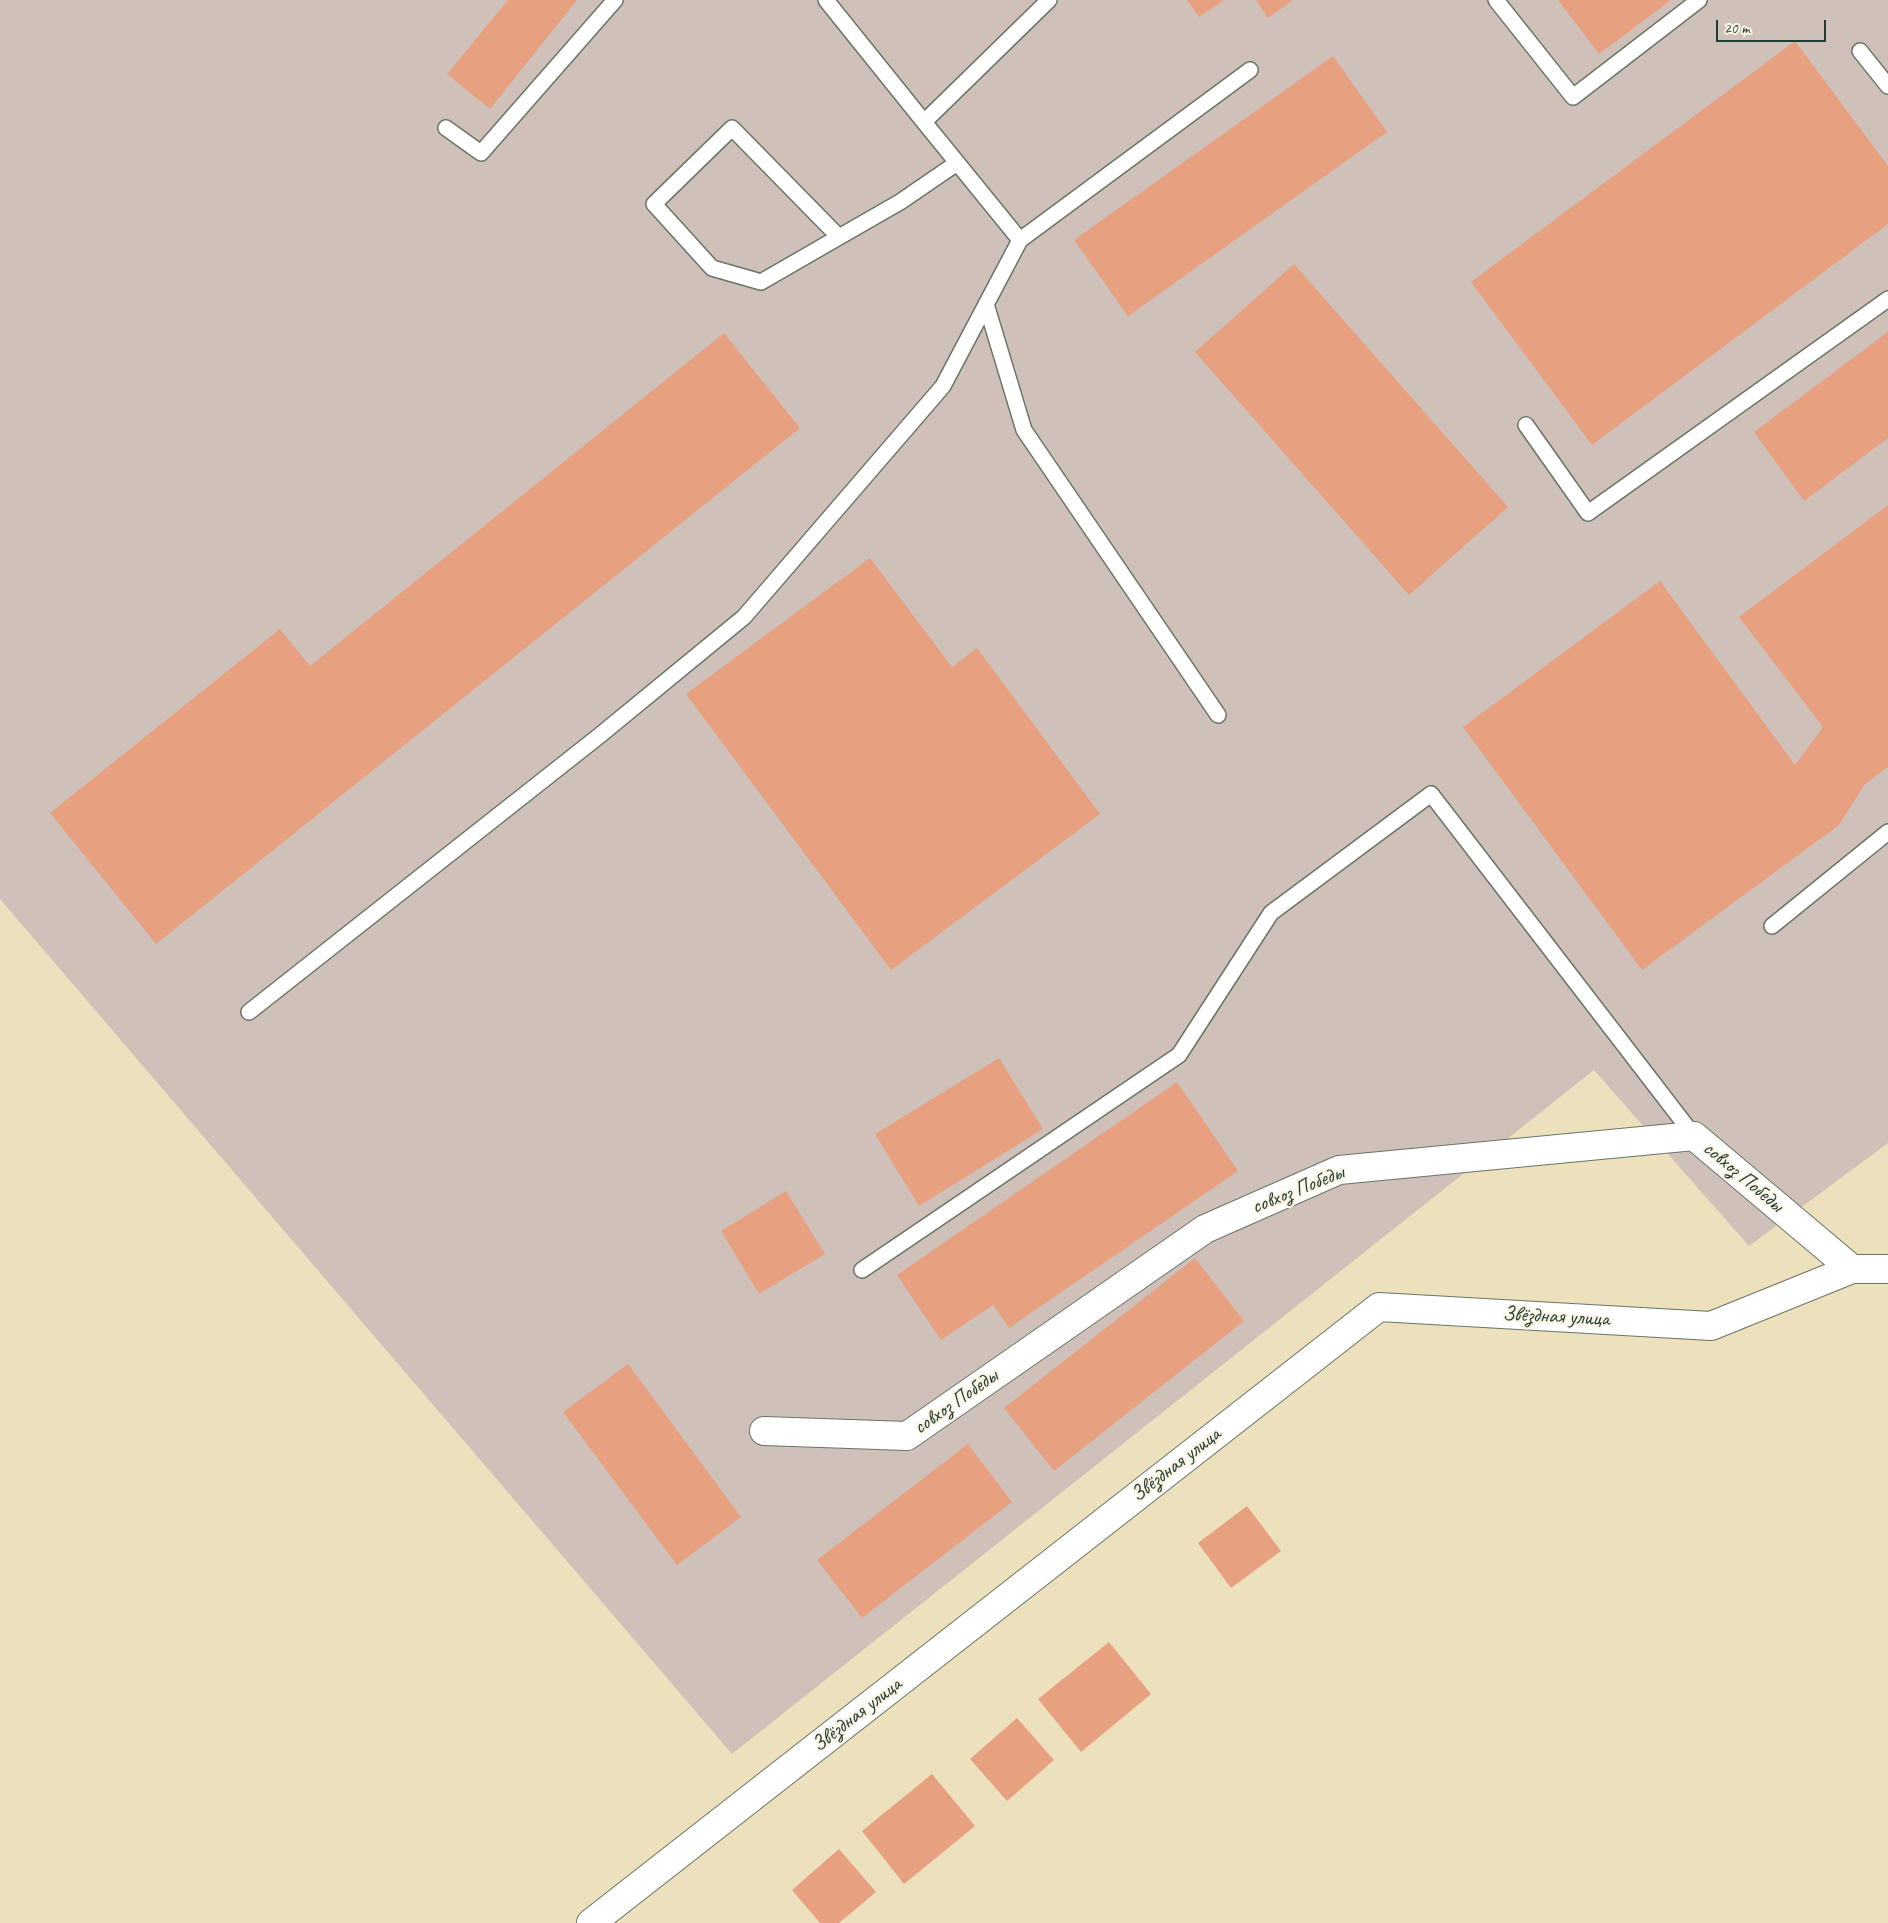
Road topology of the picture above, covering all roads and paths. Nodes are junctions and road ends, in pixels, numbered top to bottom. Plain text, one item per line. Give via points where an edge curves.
1 (614, 0) edge
2 (826, 0) edge
3 (1049, 0) edge
4 (1496, 0) edge
5 (1698, 0) edge
6 (1860, 51) dead end
7 (1250, 70) dead end
8 (1888, 86) edge
9 (924, 122) junction
10 (446, 128) dead end
11 (957, 163) junction
12 (839, 237) junction
13 (1020, 240) junction
14 (1888, 299) edge
15 (986, 304) junction
16 (1526, 425) dead end
17 (1218, 715) dead end
18 (1888, 832) edge
19 (1772, 926) dead end
20 (250, 1012) dead end
21 (1694, 1136) junction
22 (1852, 1268) junction
23 (1888, 1269) edge
24 (862, 1270) dead end
25 (764, 1431) dead end
26 (591, 1923) edge

1 - 10 lane via 481,153
2 - 9 lane
3 - 9 lane
4 - 5 lane via 1573,97
6 - 8 lane
7 - 13 lane
9 - 11 lane
11 - 12 lane via 900,202
11 - 13 lane
12 - 12 lane via 732,128 654,204 712,268 761,282
13 - 15 lane
14 - 16 lane via 1588,513
15 - 17 lane via 1024,430
15 - 20 lane via 943,386 744,618
18 - 19 lane
21 - 22 street, совхоз Победы
21 - 24 lane via 1431,794 1271,913 1179,1055
21 - 25 street, совхоз Победы via 1339,1170 1205,1229 907,1436
22 - 23 street
22 - 26 street, Звёздная улица via 1710,1326 1379,1306

